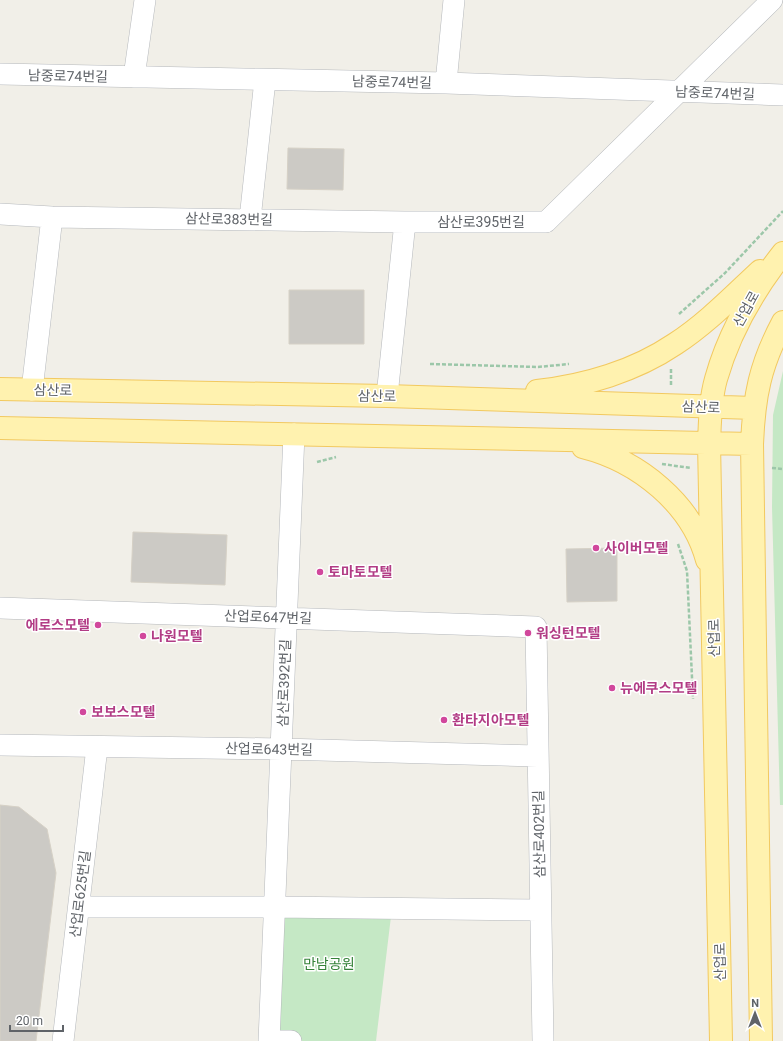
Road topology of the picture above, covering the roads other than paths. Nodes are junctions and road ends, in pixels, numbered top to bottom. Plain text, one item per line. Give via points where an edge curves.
1 (145, 0) edge
2 (454, 0) edge
3 (772, 0) edge
4 (0, 74) edge
5 (134, 77) junction
6 (265, 80) junction
7 (446, 83) junction
8 (680, 92) junction
9 (783, 95) edge
10 (0, 214) edge
11 (52, 217) junction
12 (250, 219) junction
13 (405, 222) junction
14 (783, 249) edge
15 (783, 253) edge
16 (783, 322) edge
17 (0, 389) edge
18 (32, 390) junction
19 (387, 396) junction
20 (459, 399) junction
21 (711, 408) junction
22 (754, 408) junction
23 (0, 428) edge
24 (294, 434) junction
25 (551, 440) junction
26 (709, 443) junction
27 (752, 444) junction
28 (712, 580) junction
29 (0, 608) edge
30 (286, 618) junction
31 (536, 627) joint
32 (0, 745) edge
33 (98, 747) junction
34 (282, 749) junction
35 (538, 756) junction
36 (79, 907) junction
37 (275, 907) junction
38 (540, 910) junction
39 (63, 1041) edge
40 (268, 1041) edge
41 (291, 1041) edge
42 (543, 1041) edge
43 (721, 1041) edge
44 (761, 1041) edge

1 - 5 street
2 - 7 street
3 - 8 street, 삼산로395번길
4 - 5 street, 남중로74번길
5 - 6 street, 남중로74번길
6 - 7 street, 남중로74번길
6 - 12 street
7 - 8 street, 남중로74번길
8 - 9 street, 남중로74번길
8 - 13 street, 삼산로395번길 via 546,222
10 - 11 street, 삼산로383번길
11 - 12 street, 삼산로383번길
11 - 18 street
12 - 13 street, 삼산로383번길
13 - 19 street
14 - 20 main road via 700,325 650,359 617,373 573,386
15 - 21 main road, 산업로 via 746,306 730,339 716,380
16 - 22 main road via 768,355
17 - 18 main road, 삼산로
18 - 19 main road, 삼산로
19 - 20 main road, 삼산로
20 - 21 main road, 삼산로
21 - 22 main road, 삼산로
21 - 26 main road, 산업로
22 - 27 main road
23 - 24 main road
24 - 25 main road
24 - 30 street, 삼산로392번길
25 - 26 main road
25 - 28 main road via 612,456 634,468 657,486 685,514 706,556
26 - 27 main road
26 - 28 main road, 산업로
27 - 44 main road
28 - 43 main road, 산업로
29 - 30 street, 산업로647번길
30 - 31 street, 산업로647번길
30 - 34 street, 삼산로392번길
31 - 35 street, 삼산로402번길
32 - 33 street, 산업로643번길
33 - 34 street, 산업로643번길
33 - 36 street, 산업로625번길
34 - 35 street, 산업로643번길
34 - 37 street, 삼산로392번길
35 - 38 street, 삼산로402번길
36 - 37 street
36 - 39 street, 산업로625번길
37 - 38 street
37 - 40 street, 삼산로392번길
38 - 42 street, 삼산로402번길
40 - 41 street

